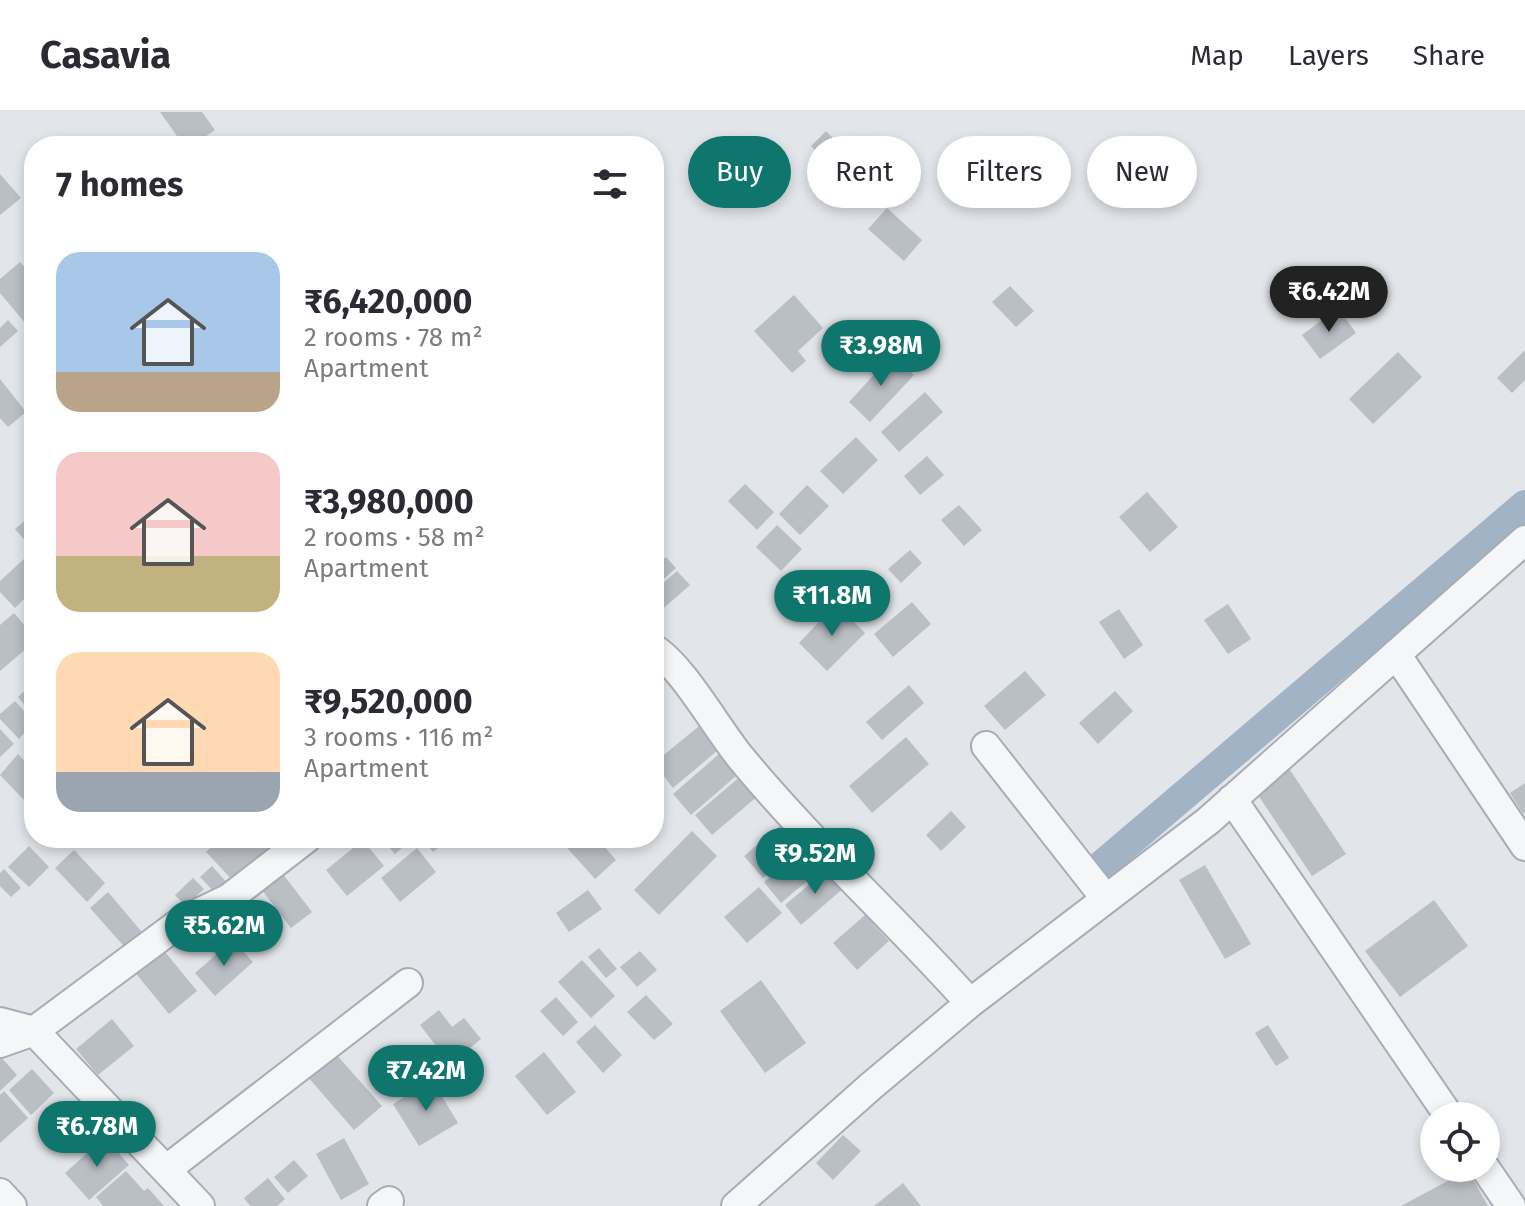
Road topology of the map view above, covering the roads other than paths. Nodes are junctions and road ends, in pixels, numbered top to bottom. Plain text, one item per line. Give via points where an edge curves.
1 (1525, 540) edge
2 (1396, 654) junction
3 (664, 656) edge
4 (986, 746) dead end
5 (1232, 799) junction
6 (1525, 846) edge
7 (294, 848) edge
8 (1106, 899) junction
9 (408, 983) dead end
10 (970, 1003) junction
11 (0, 1022) edge
12 (34, 1031) junction
13 (0, 1043) edge
14 (1439, 1102) edge
15 (167, 1169) junction
16 (1495, 1182) edge
17 (0, 1193) edge
18 (12, 1206) edge
19 (200, 1206) edge
20 (736, 1206) edge
21 (1511, 1206) edge

1 - 2 street
2 - 5 street
2 - 6 street
3 - 10 street via 769,789
4 - 8 street
5 - 8 street
5 - 14 street
7 - 12 street via 228,899 182,921
8 - 10 street
9 - 15 street
10 - 20 street
11 - 12 street
12 - 13 street
12 - 15 street
15 - 19 street
16 - 21 street
17 - 18 street

